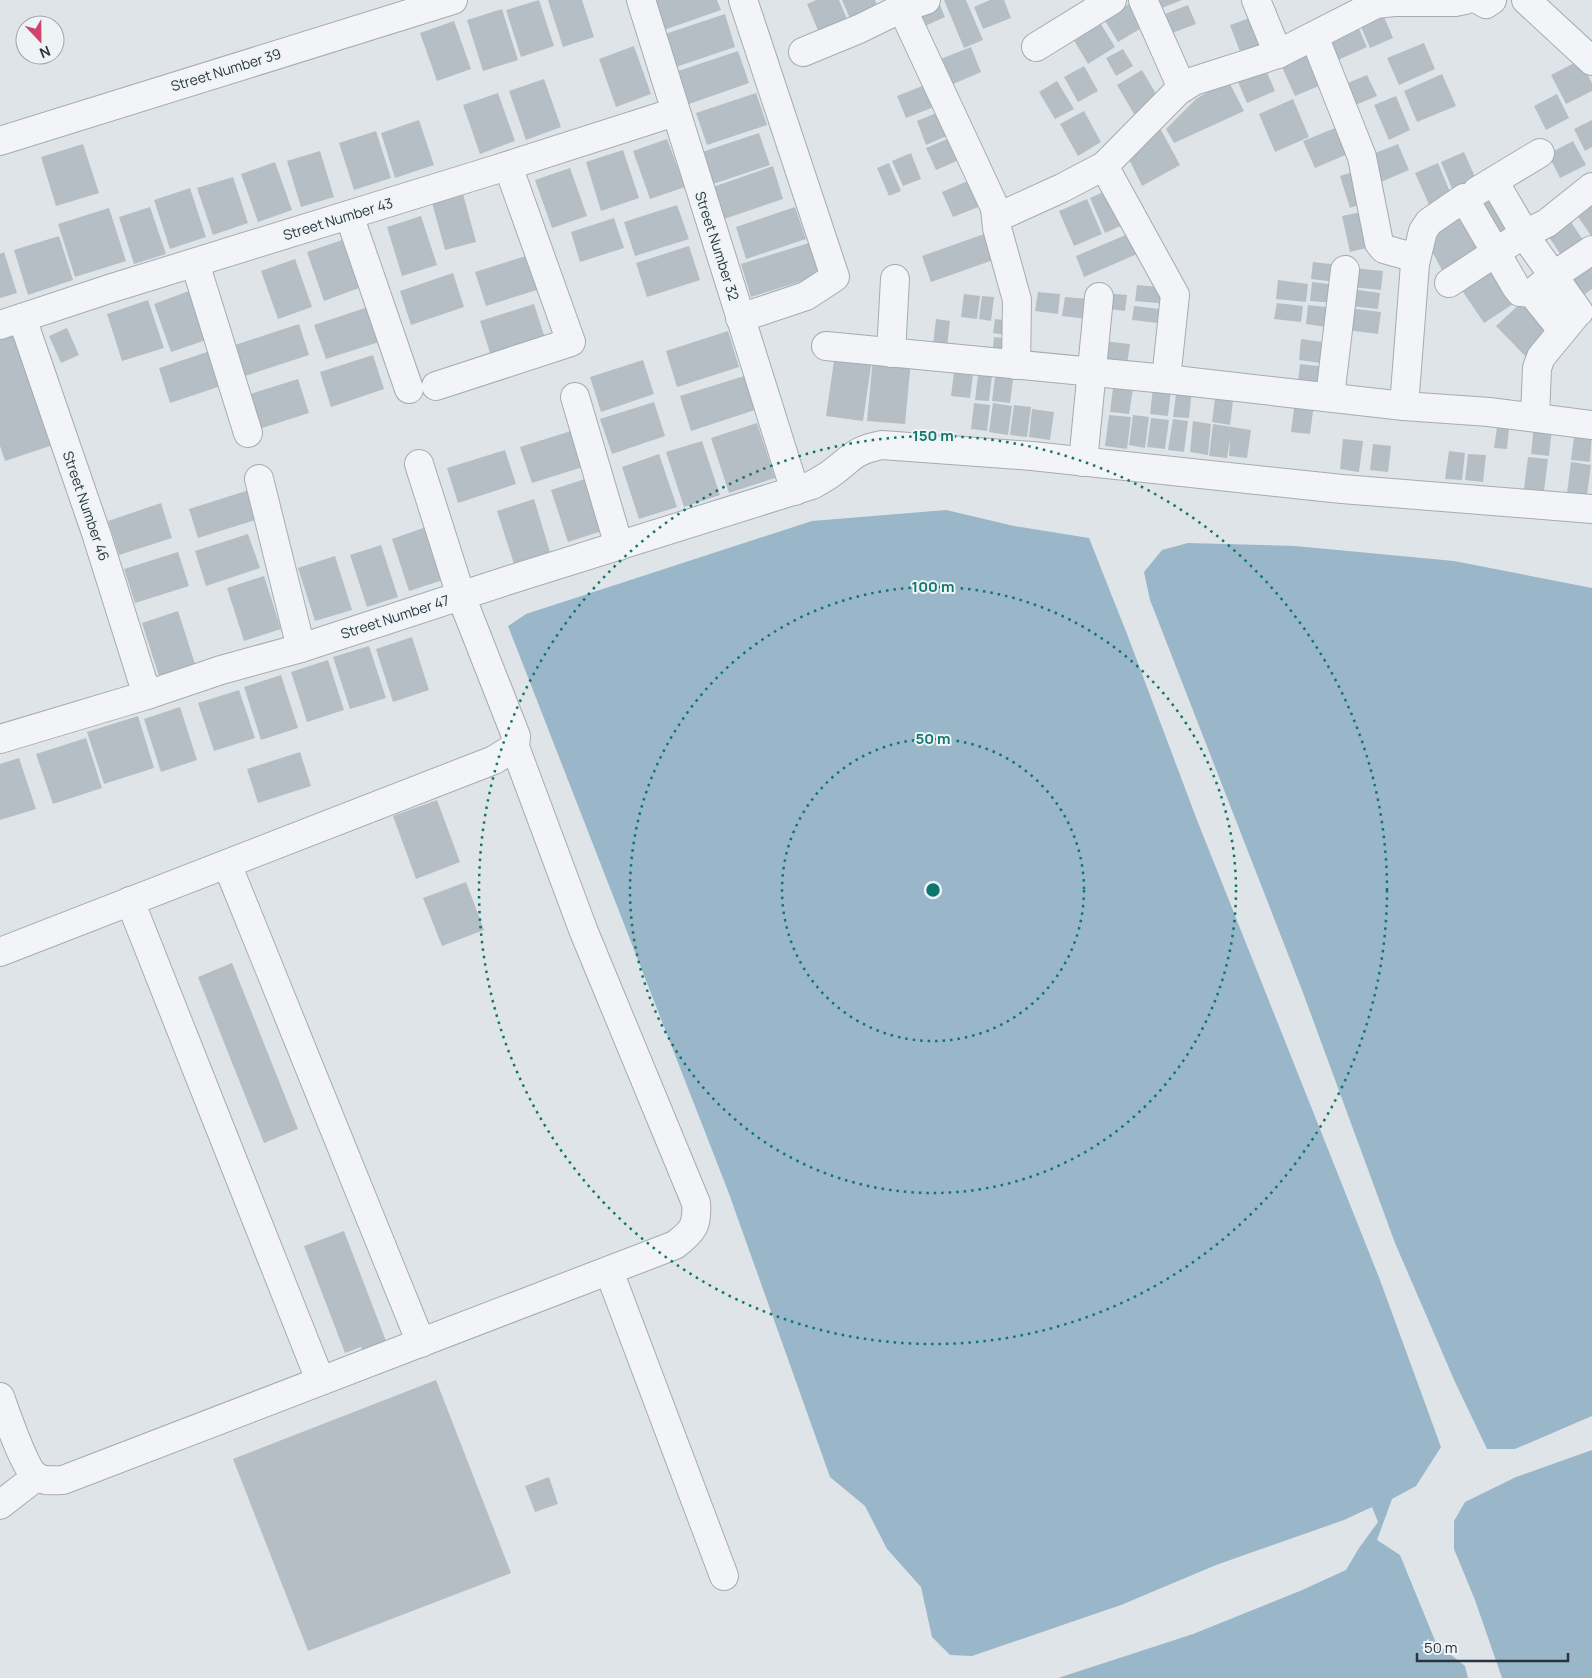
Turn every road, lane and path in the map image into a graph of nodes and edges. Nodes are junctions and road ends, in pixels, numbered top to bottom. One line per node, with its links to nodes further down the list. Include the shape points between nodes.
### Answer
1 (453, 0): 19 (street, Street Number 39)
2 (641, 0): 18 (street, Street Number 32)
3 (743, 0): 38 (street, via 835,277 806,296)
4 (1112, 0): 13 (street)
5 (1143, 0): 17 (street)
6 (1256, 0): 15 (street)
7 (1465, 0): 12 (street, via 1376,4)
8 (1479, 0): 9 (street, via 1486,4)
9 (1492, 0)
10 (1526, 0): 16 (street)
11 (914, 4): 14 (street); 24 (street)
12 (1314, 36): 15 (street); 29 (street, via 1362,157 1379,243 1384,250)
13 (1036, 47)
14 (802, 52)
15 (1278, 54): 17 (street, via 1194,81)
16 (1592, 61)
17 (1182, 88): 22 (street)
18 (675, 112): 21 (street, Street Number 43); 38 (street, Street Number 32)
19 (0, 141)
20 (1540, 154): 26 (street, via 1482,188)
21 (508, 166): 25 (street, Street Number 43); 45 (street, via 571,342)
22 (1104, 166): 24 (street, via 1007,213 1002,214); 44 (street, via 1175,295)
23 (1592, 187): 26 (street, via 1546,223)
24 (995, 208): 42 (street, via 997,228 1017,300)
25 (349, 215): 30 (street, Street Number 43); 46 (street)
26 (1524, 234): 28 (street); 32 (street)
27 (1592, 250): 32 (street)
28 (1496, 253): 29 (street, via 1464,198 1425,225); 34 (street); 35 (street, via 1520,292)
29 (1416, 258): 49 (street)
30 (195, 263): 39 (street, Street Number 43); 52 (street)
31 (1345, 270): 48 (street)
32 (1553, 276): 35 (street); 37 (street)
33 (895, 279): 41 (street)
34 (1449, 283)
35 (1532, 293): 37 (street)
36 (1098, 297): 43 (street)
37 (1578, 314): 50 (street, via 1541,357 1537,368)
38 (740, 318): 56 (street, Street Number 32)
39 (11, 322): 61 (street, Street Number 46, via 96,533)
40 (826, 346): 41 (street)
41 (891, 353): 42 (street)
42 (1016, 365): 43 (street)
43 (1092, 372): 44 (street); 53 (street)
44 (1166, 379): 48 (street)
45 (436, 386)
46 (409, 389)
47 (575, 397): 58 (street)
48 (1330, 397): 49 (street)
49 (1404, 406): 50 (street)
50 (1534, 417): 51 (street)
51 (1592, 425)
52 (248, 433)
53 (1083, 462): 56 (street, Street Number 47, via 882,445 854,454 824,478); 57 (street, Street Number 47, via 1342,489)
54 (419, 464): 59 (street)
55 (259, 479): 60 (street)
56 (792, 491): 58 (street, Street Number 47)
57 (1592, 509)
58 (620, 546): 59 (street, Street Number 47)
59 (461, 596): 60 (street, Street Number 47); 63 (street, via 516,736)
60 (301, 648): 61 (street, Street Number 47)
61 (147, 695): 62 (street, Street Number 47)
62 (0, 739)
63 (515, 747): 64 (street, via 494,760); 67 (street, via 584,932 696,1203 697,1217 691,1233 674,1245)
64 (227, 864): 65 (street); 68 (street)
65 (130, 901): 66 (street); 69 (street)
66 (0, 952)
67 (609, 1271): 68 (street); 73 (street)
68 (421, 1344): 69 (street)
69 (320, 1380): 71 (street, via 63,1480 46,1481)
70 (0, 1397): 71 (street, via 27,1465)
71 (36, 1477): 72 (street)
72 (0, 1505)
73 (724, 1576)

